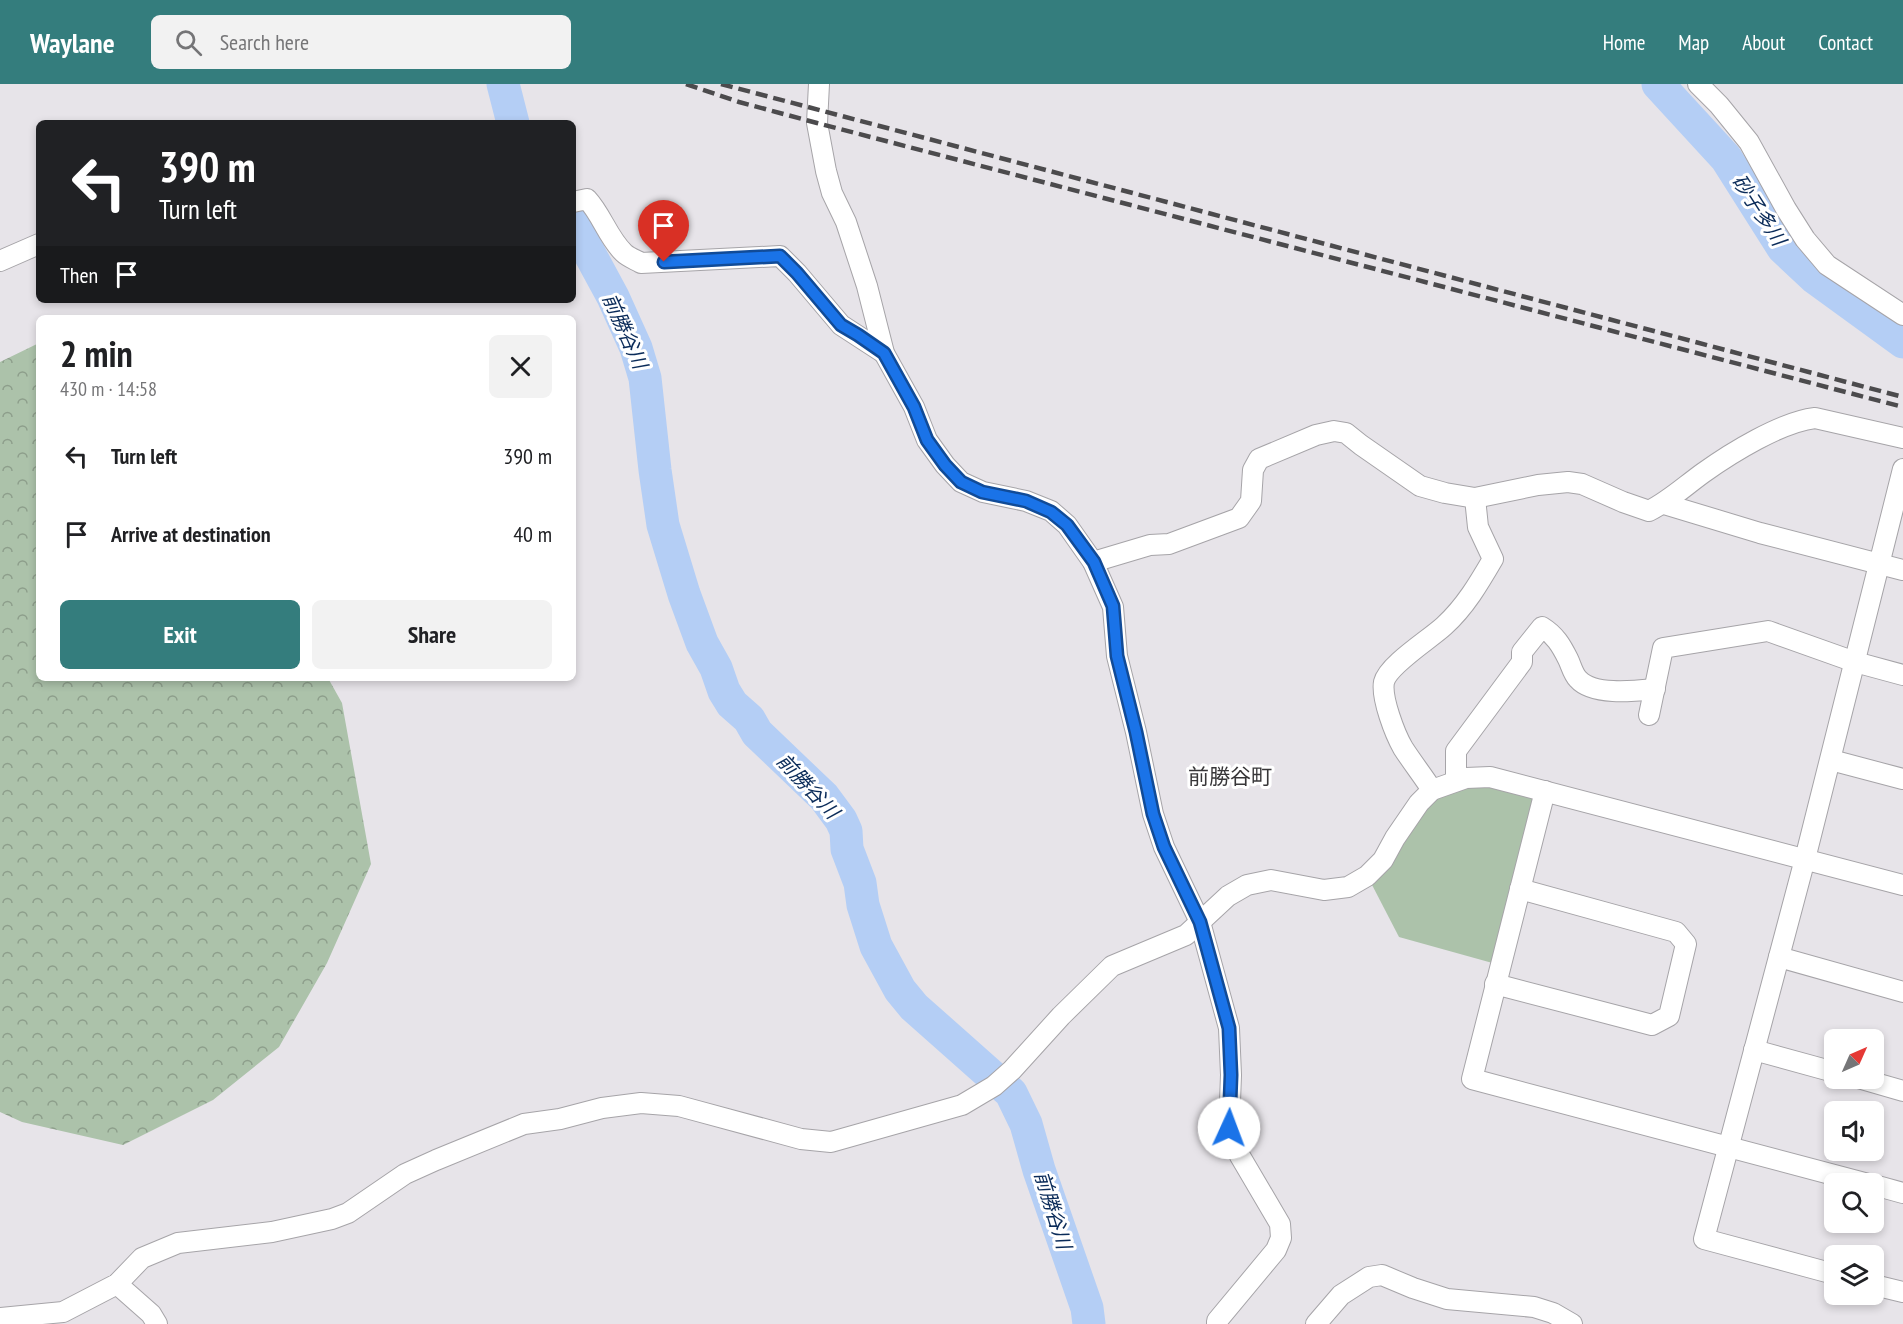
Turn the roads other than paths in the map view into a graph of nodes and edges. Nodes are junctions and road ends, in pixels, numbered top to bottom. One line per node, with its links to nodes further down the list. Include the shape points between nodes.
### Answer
1 (819, 84): 7 (street, via 816,123 826,171 867,286)
2 (1698, 84): 6 (street, via 1749,142 1805,239 1827,265)
3 (576, 201): 7 (street, via 587,199 624,254 641,263 780,256 841,325)
4 (36, 245): 5 (street)
5 (0, 261)
6 (1903, 315)
7 (884, 353): 12 (street, via 927,440 961,482 1051,512 1067,525)
8 (1903, 438): 11 (street, via 1815,418 1801,420 1713,466)
9 (1903, 469): 13 (street)
10 (1475, 498): 11 (street, via 1568,482 1649,511); 12 (street, via 1420,486 1346,433 1334,431 1259,459 1253,470 1251,501 1239,518 1169,544 1150,545); 22 (street, via 1479,527 1493,559 1462,607 1445,626 1399,662 1383,684 1386,705 1402,746)
11 (1664, 504): 13 (street)
12 (1094, 562): 27 (street, via 1113,606 1117,656 1153,814 1164,847)
13 (1880, 564): 14 (street); 15 (street)
14 (1903, 570)
15 (1855, 662): 16 (street); 17 (street, via 1768,631 1663,648); 19 (street)
16 (1903, 675)
17 (1655, 689): 18 (street); 21 (street, via 1620,693 1584,685 1553,633 1542,627 1522,651 1522,662 1456,751)
18 (1649, 715)
19 (1831, 760): 20 (street); 24 (street)
20 (1903, 779)
21 (1456, 781): 22 (street); 23 (street, via 1490,777)
22 (1432, 790): 27 (street, via 1419,803 1383,860 1348,887 1324,890 1270,880 1247,885 1228,896)
23 (1545, 791): 24 (street); 26 (street)
24 (1805, 860): 25 (street); 28 (street)
25 (1903, 885)
26 (1520, 889): 29 (street); 29 (street, via 1676,932 1686,944 1669,1016 1652,1025)
27 (1200, 922): 40 (street, via 1186,935 1112,966 1012,1070 962,1105 831,1142 801,1139 679,1106 640,1103 524,1124 405,1174 348,1213 272,1232 178,1243 142,1258); 45 (street, via 1229,1028 1229,1128 1240,1156 1280,1224 1281,1238 1276,1250)
28 (1779, 957): 30 (street); 31 (street)
29 (1495, 984): 35 (street, via 1472,1079)
30 (1903, 992)
31 (1754, 1050): 32 (street); 35 (street)
32 (1824, 1069)
33 (1884, 1086): 34 (street)
34 (1903, 1091)
35 (1728, 1145): 36 (street); 39 (street, via 1704,1239)
36 (1829, 1173)
37 (1884, 1188): 38 (street)
38 (1903, 1193)
39 (1824, 1271)
40 (117, 1284): 43 (street, via 63,1312); 44 (street)
41 (1884, 1287): 42 (street)
42 (1903, 1292)
43 (0, 1318)
44 (157, 1324)
45 (1217, 1324)
46 (1316, 1324): 47 (street, via 1341,1295 1369,1277 1382,1275 1447,1299 1534,1307)
47 (1572, 1324)

